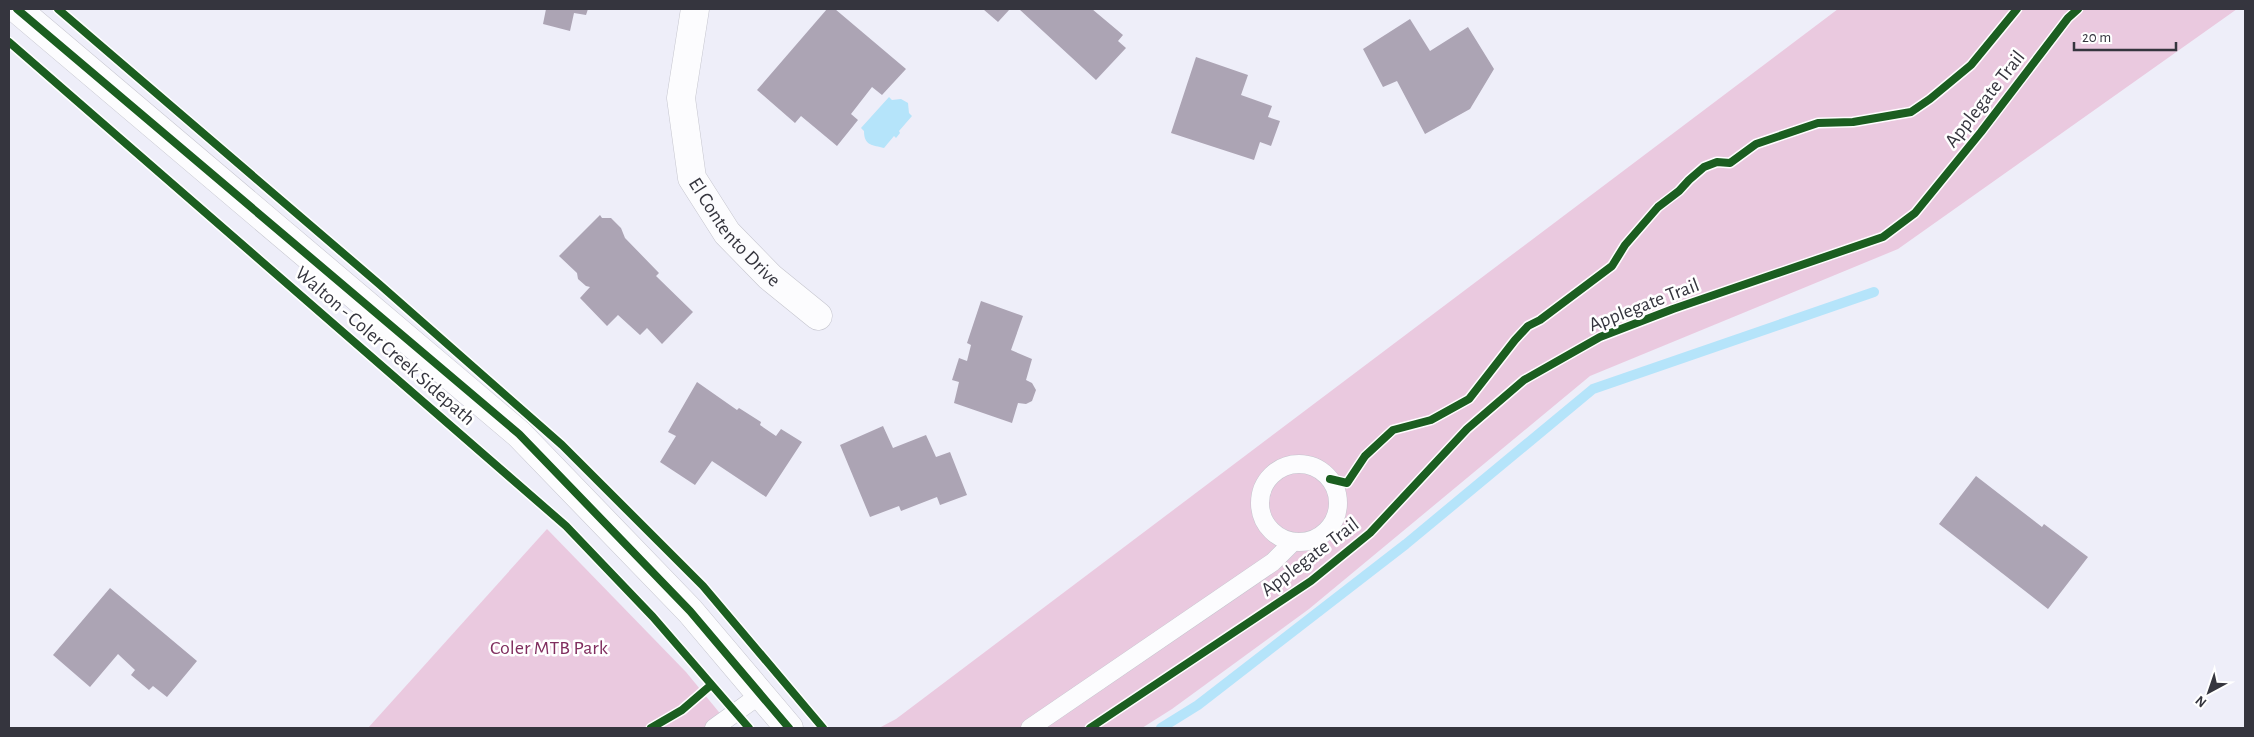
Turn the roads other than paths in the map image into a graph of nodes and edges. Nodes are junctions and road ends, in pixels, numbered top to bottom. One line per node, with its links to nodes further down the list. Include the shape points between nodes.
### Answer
1 (17, 9): 5 (street, via 519,434 690,611)
2 (695, 9): 3 (street, El Contento Drive, via 681,98 692,178 727,233 770,277)
3 (818, 316)
4 (1293, 542): 4 (lane, via 1319,537 1336,517 1336,491 1330,479 1307,465 1283,467 1272,474 1260,496 1260,508 1271,531); 8 (lane, via 1273,562)
5 (761, 694): 6 (lane); 7 (street)
6 (714, 728)
7 (789, 728)
8 (1030, 728)

